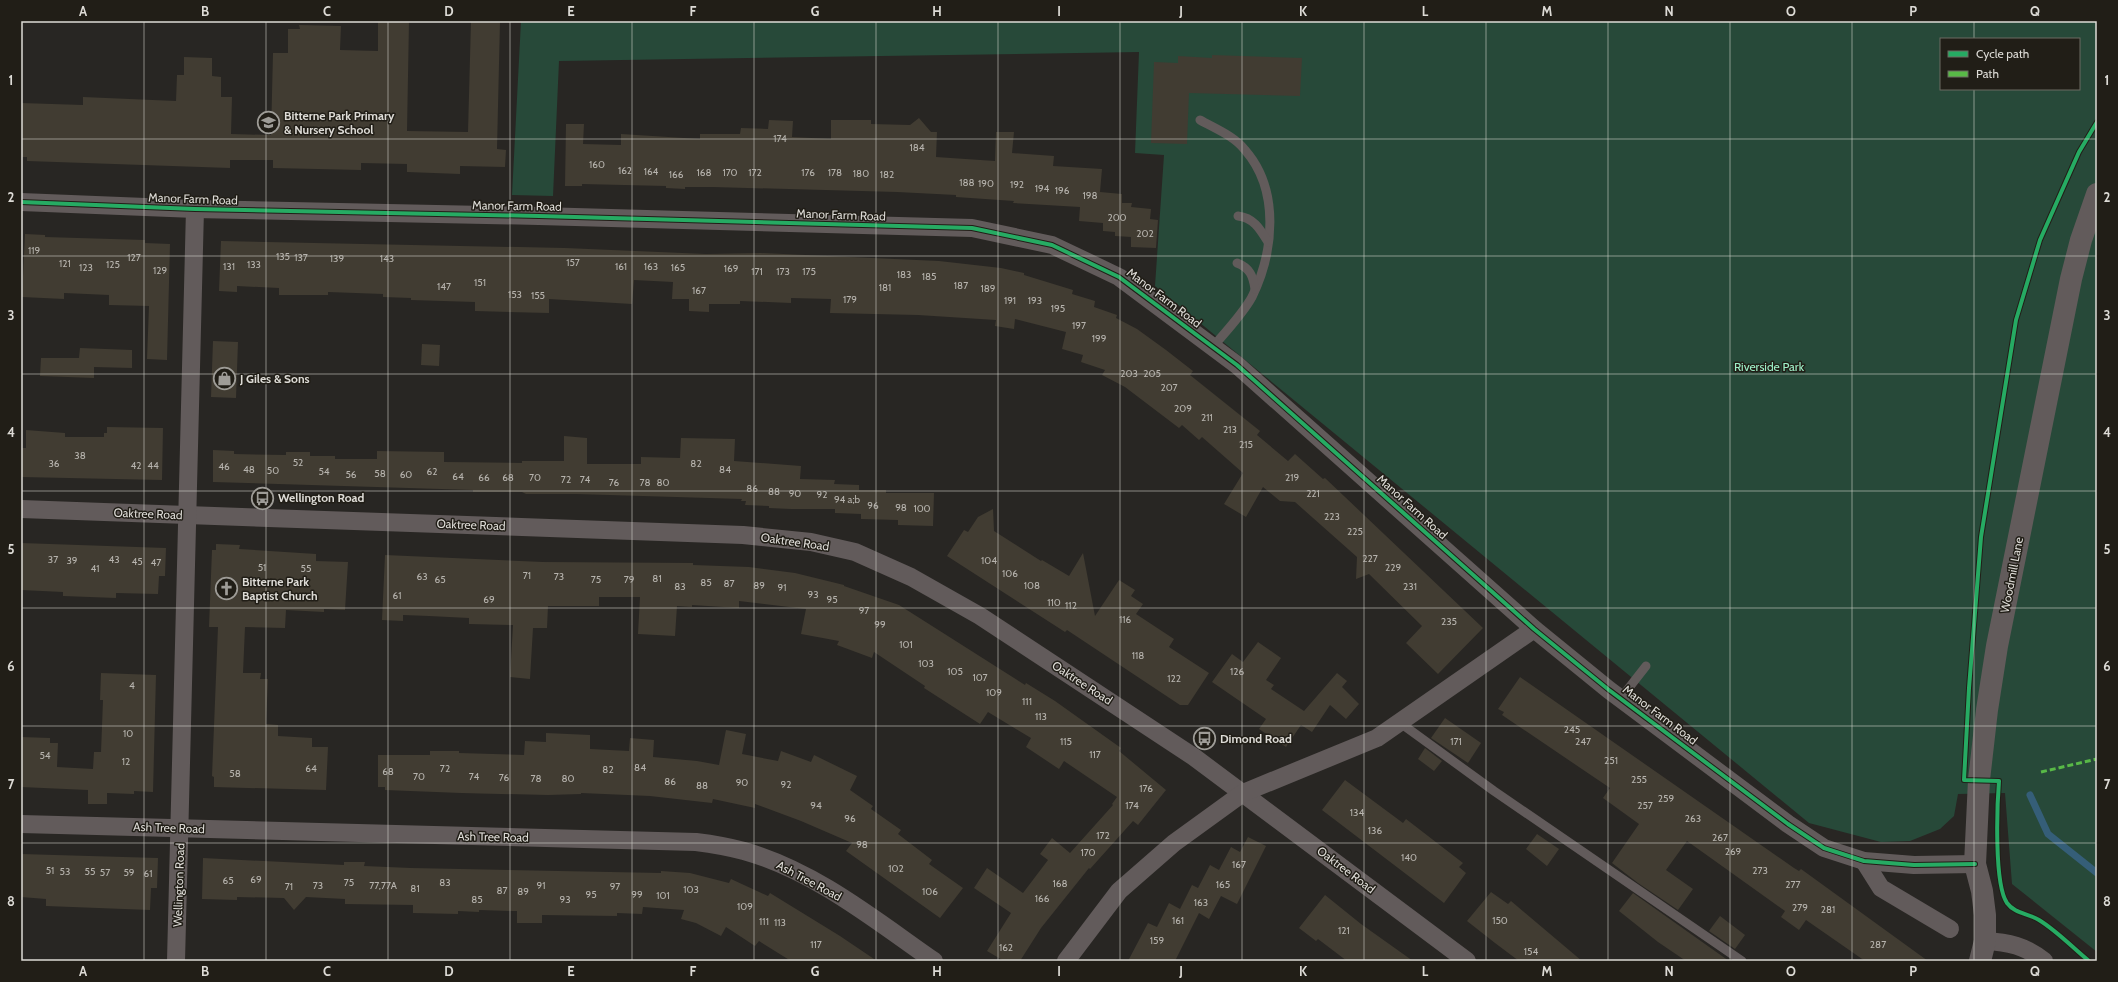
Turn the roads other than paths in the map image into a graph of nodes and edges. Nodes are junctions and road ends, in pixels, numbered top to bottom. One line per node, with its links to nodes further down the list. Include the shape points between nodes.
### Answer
1 (1200, 120): 6 (lane, via 1233,138 1246,151 1260,174 1269,201 1271,226)
2 (2097, 194): 20 (street, Woodmill Lane, via 2071,278 1997,646 1979,780)
3 (21, 202): 4 (street, Manor Farm Road)
4 (195, 209): 9 (street, Manor Farm Road, via 972,228 1052,245 1119,276); 11 (street, Wellington Road)
5 (1238, 216): 6 (lane, via 1258,225)
6 (1268, 242): 8 (lane)
7 (1237, 263): 8 (lane, via 1249,270)
8 (1255, 290): 9 (lane, via 1237,319)
9 (1213, 347): 12 (street, Manor Farm Road, via 1238,365)
10 (21, 509): 11 (street, Oaktree Road)
11 (188, 515): 16 (street, Oaktree Road, via 743,535 811,542 855,552 911,577 980,616 1194,757); 18 (street, Wellington Road)
12 (1534, 629): 14 (street, Manor Farm Road); 15 (street)
13 (1646, 666): 14 (lane)
14 (1620, 698): 19 (street, Manor Farm Road, via 1788,824 1824,848)
15 (1399, 722): 16 (street, via 1377,738); 27 (lane, via 1494,791)
16 (1242, 793): 25 (street, via 1174,843 1119,891); 26 (street, Oaktree Road)
17 (21, 824): 18 (street, Ash Tree Road)
18 (181, 829): 23 (street, Wellington Road); 24 (street, Ash Tree Road, via 709,844 744,851 808,878)
19 (1864, 861): 20 (street, Manor Farm Road, via 1914,865); 21 (street, via 1880,888)
20 (1975, 864): 22 (street, Woodmill Lane, via 1984,903)
21 (1950, 929)
22 (1982, 951): 28 (street, via 2019,945)
23 (176, 961)
24 (934, 961)
25 (1066, 961)
26 (1467, 961)
27 (1742, 961)
28 (2044, 961)

